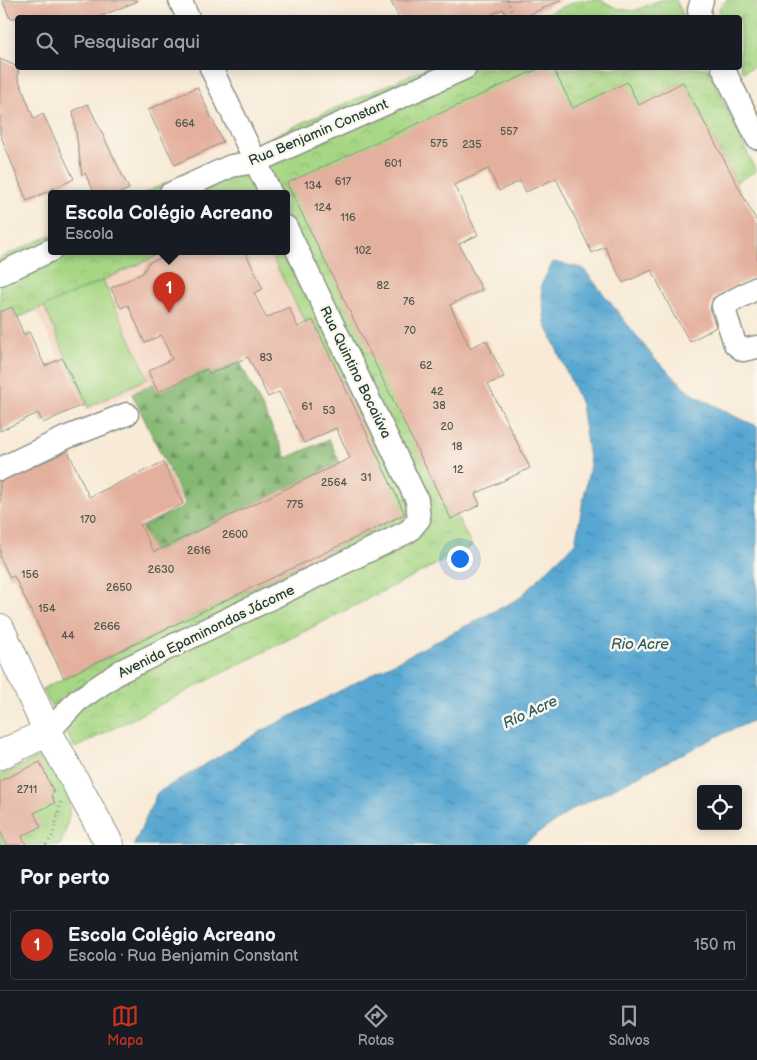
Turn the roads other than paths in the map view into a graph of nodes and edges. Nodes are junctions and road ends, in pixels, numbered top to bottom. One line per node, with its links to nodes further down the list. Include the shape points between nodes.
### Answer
1 (180, 0): 2 (street)
2 (187, 15)
3 (212, 70): 7 (street)
4 (461, 70): 7 (street, Rua Benjamin Constant)
5 (724, 70): 6 (street)
6 (757, 138)
7 (255, 162): 8 (street, Rua Benjamin Constant, via 231,166); 9 (street)
8 (179, 190)
9 (269, 190)
10 (290, 235): 17 (street, Rua Quintino Bocaiúva, via 417,500)
11 (48, 252): 12 (street)
12 (0, 274)
13 (757, 288): 14 (street, via 723,306 735,344 743,350)
14 (757, 347)
15 (127, 414): 16 (street, via 65,438)
16 (0, 469)
17 (419, 519): 19 (street, Avenida Epaminondas Jácome, via 409,531 121,671 77,701)
18 (0, 628): 19 (main road)
19 (54, 743): 20 (main road, Avenida Epaminondas Jácome); 21 (main road)
20 (0, 755)
21 (110, 845)

